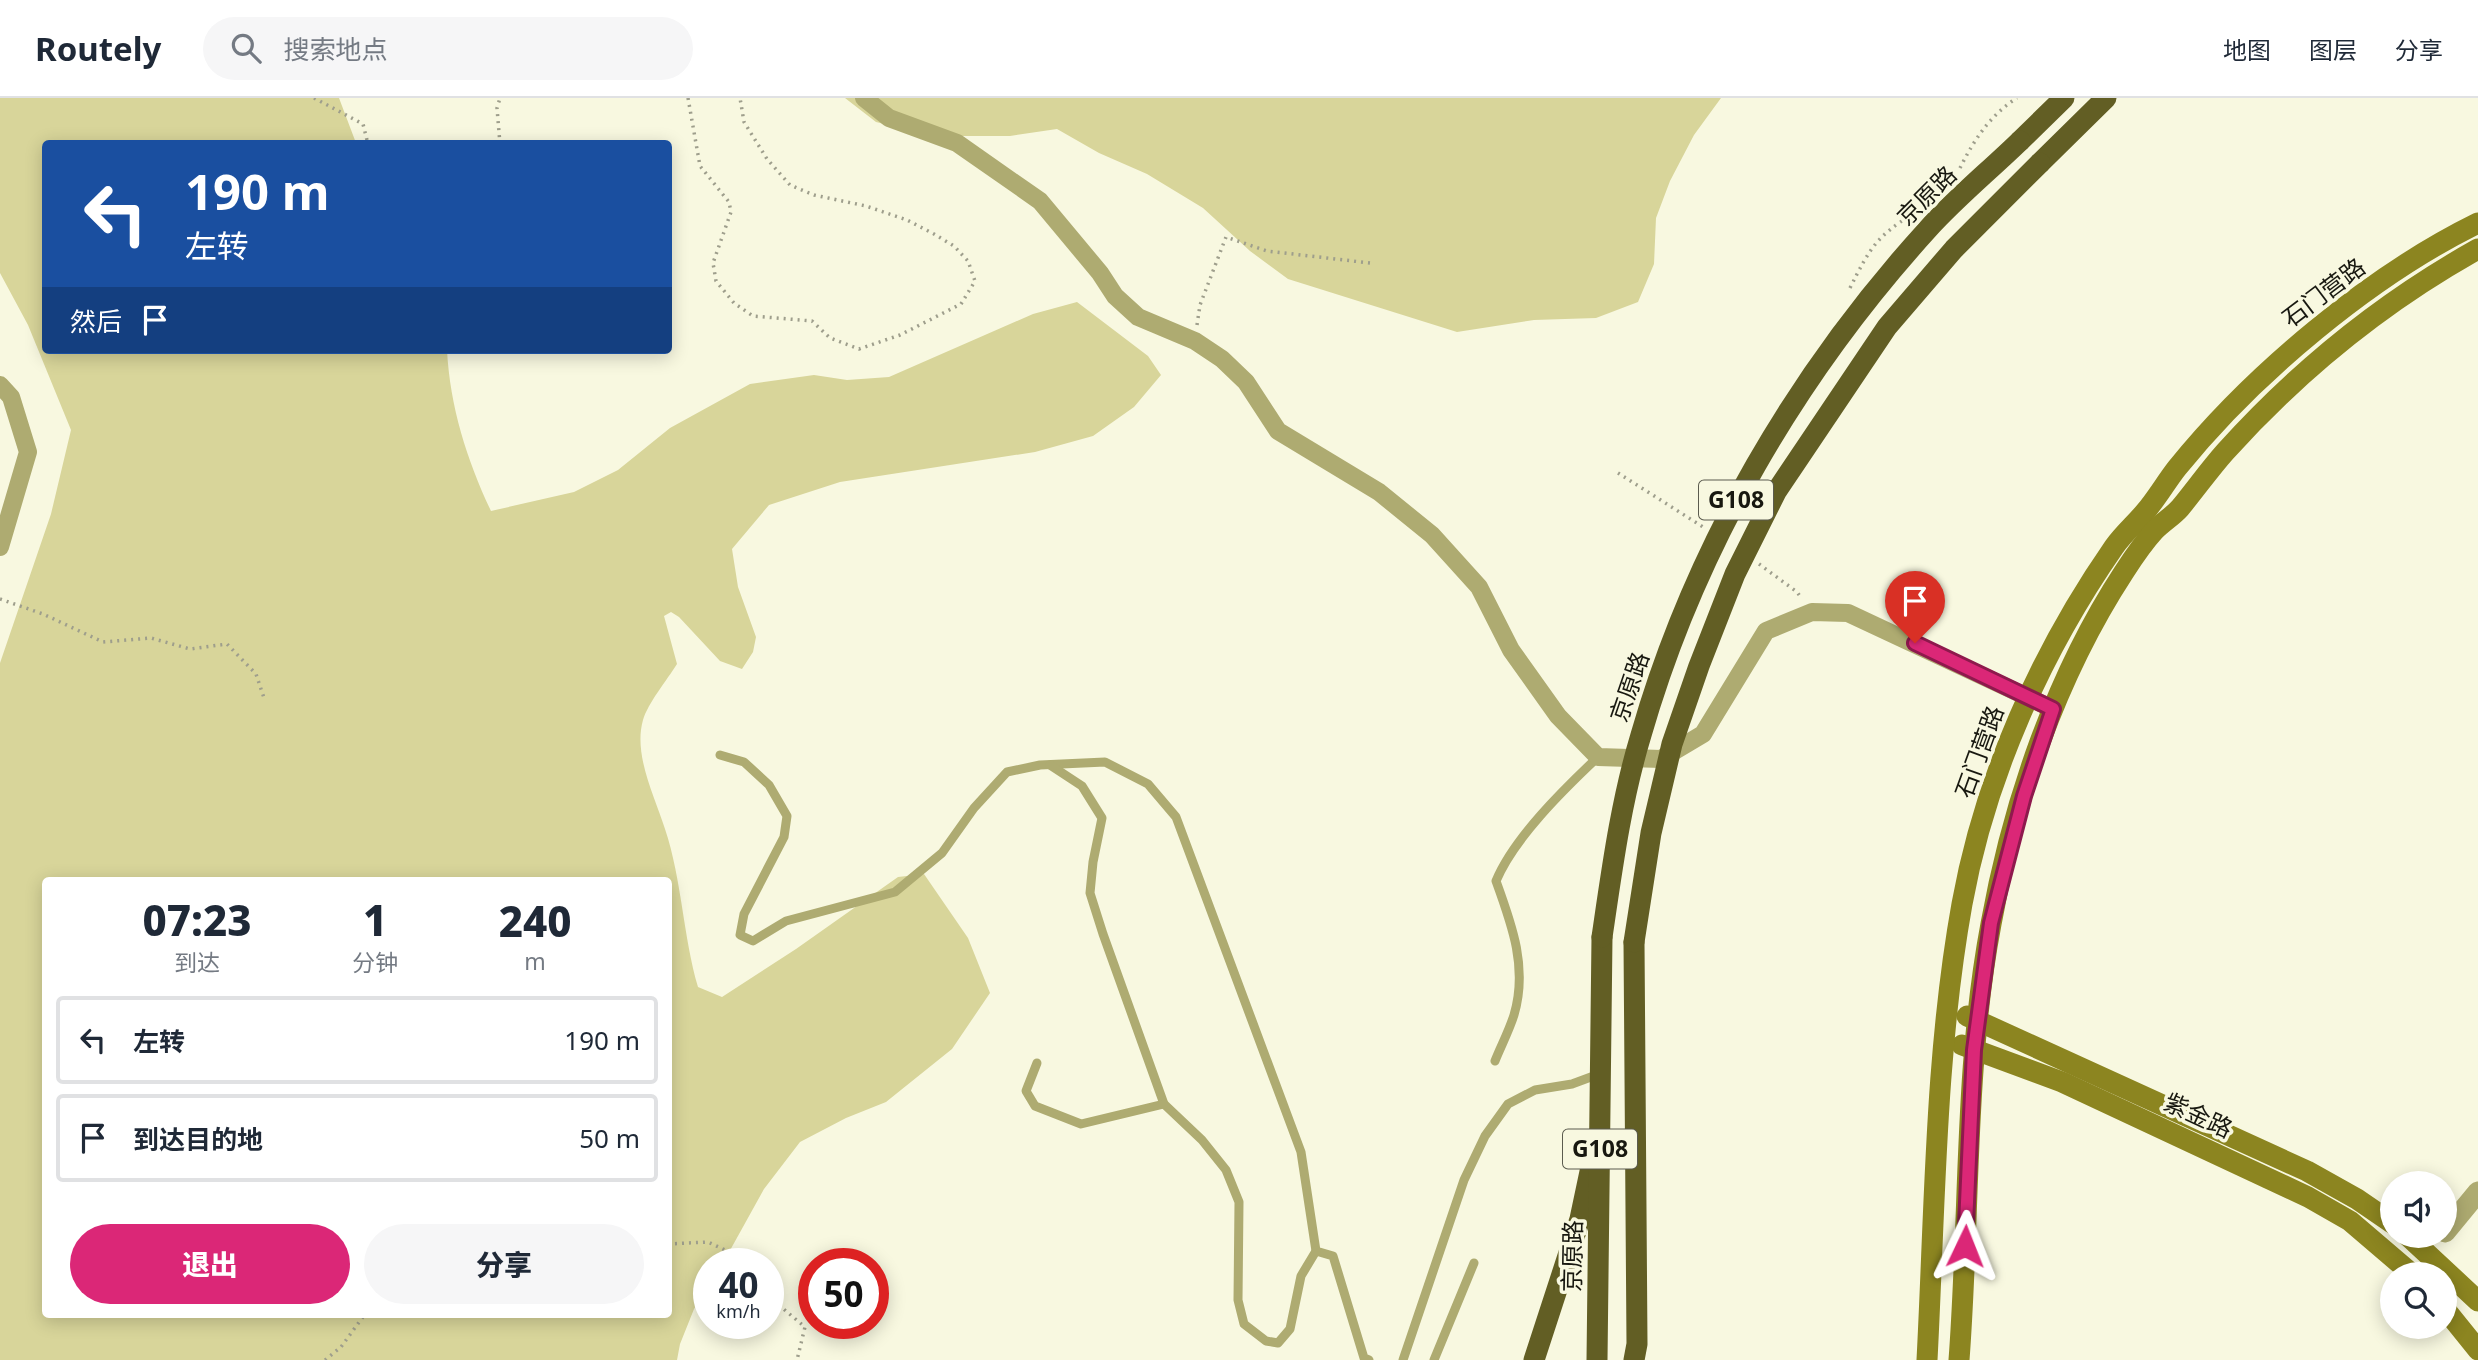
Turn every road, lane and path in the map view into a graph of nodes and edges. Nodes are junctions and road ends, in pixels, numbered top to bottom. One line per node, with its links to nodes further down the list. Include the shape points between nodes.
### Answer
1 (314, 98): 8 (path, via 363,124)
2 (500, 98): 9 (path)
3 (688, 98): 4 (path, via 701,166 732,212 713,263 716,281 734,303 753,316 812,321 831,338 859,349 900,335 961,304 975,281 968,261 954,246 907,220 790,185 744,122)
4 (740, 98)
5 (863, 98): 13 (street, via 889,118 957,143 1040,201 1115,296 1138,317)
6 (2064, 98): 29 (highway, 京原路 / G108, bridge, via 1930,228 1861,307 1748,476 1706,561 1641,735 1619,827 1602,937)
7 (2106, 98): 56 (highway, G108, bridge, via 1954,249 1887,327 1776,492 1735,574 1699,666 1672,744 1651,833 1634,942)
8 (367, 140)
9 (500, 140)
10 (2478, 223): 17 (main road, 石门营路, via 2367,291 2318,328 2212,429 2116,543)
11 (2478, 248): 19 (main road, 石门营路, via 2360,325 2279,395 2225,452 2124,572)
12 (1370, 263): 13 (path, via 1267,251 1226,237 1200,305)
13 (1195, 341): 21 (street, via 1246,382 1278,432 1379,492 1432,535 1479,587 1511,650 1558,716)
14 (0, 385): 15 (street, via 11,397 29,453)
15 (0, 547)
16 (0, 599): 18 (path, via 103,642 151,638 190,649 228,644 256,674)
17 (2029, 697): 19 (street); 21 (street, via 1848,613 1812,612 1766,631 1703,734 1661,759); 23 (main road, 石门营路, via 1999,765 1978,839 1962,903)
18 (265, 701)
19 (2053, 709): 24 (main road, 石门营路, via 2008,852 1991,923)
20 (720, 755): 22 (lane, via 744,762 769,785 787,816 784,837 744,914 740,935 753,941 786,921 895,892 942,853 1007,772)
21 (1598, 757): 27 (lane, via 1506,857 1496,881 1520,966 1514,1014)
22 (1049, 764): 30 (lane, via 1082,786 1102,818 1090,893); 39 (lane, via 1105,762 1148,784 1176,817 1301,1152)
23 (1949, 1008): 24 (main road, 紫金路); 25 (main road, 石门营路)
24 (1977, 1020): 26 (main road, 石门营路); 33 (main road, 紫金路, via 2307,1171)
25 (1944, 1038): 26 (main road, 紫金路); 57 (main road, 石门营路)
26 (1974, 1050): 41 (main road, 紫金路, via 2062,1082 2308,1197 2350,1221); 58 (main road, 石门营路)
27 (1494, 1061)
28 (1037, 1063): 30 (lane, via 1026,1091 1035,1106 1082,1124)
29 (1601, 1074): 31 (highway, 京原路 / G108); 52 (lane, via 1535,1090 1508,1104 1485,1136 1464,1180)
30 (1164, 1104): 39 (lane, via 1226,1170 1239,1202 1238,1300 1244,1324 1266,1341 1278,1343 1290,1329 1301,1276)
31 (1600, 1121): 54 (highway, via 1580,1219); 55 (highway, 京原路 / G108)
32 (2478, 1192): 34 (street)
33 (2380, 1215)
34 (2457, 1218)
35 (672, 1244): 36 (path, via 708,1241)
36 (721, 1248)
37 (2422, 1248): 40 (main road)
38 (2432, 1248): 40 (street)
39 (1316, 1251): 51 (lane, via 1332,1256 1353,1328 1364,1358)
40 (2428, 1253): 42 (street); 44 (main road)
41 (2398, 1262)
42 (2421, 1262)
43 (1474, 1263): 53 (lane)
44 (2478, 1301)
45 (784, 1309): 50 (path, via 805,1327)
46 (362, 1318): 49 (path)
47 (2457, 1324): 48 (main road)
48 (2478, 1350)
49 (325, 1360)
50 (797, 1360)
51 (1369, 1360)
52 (1403, 1360)
53 (1434, 1360)
54 (1534, 1360)
55 (1597, 1360)
56 (1634, 1360)
57 (1927, 1360)
58 (1959, 1360)

